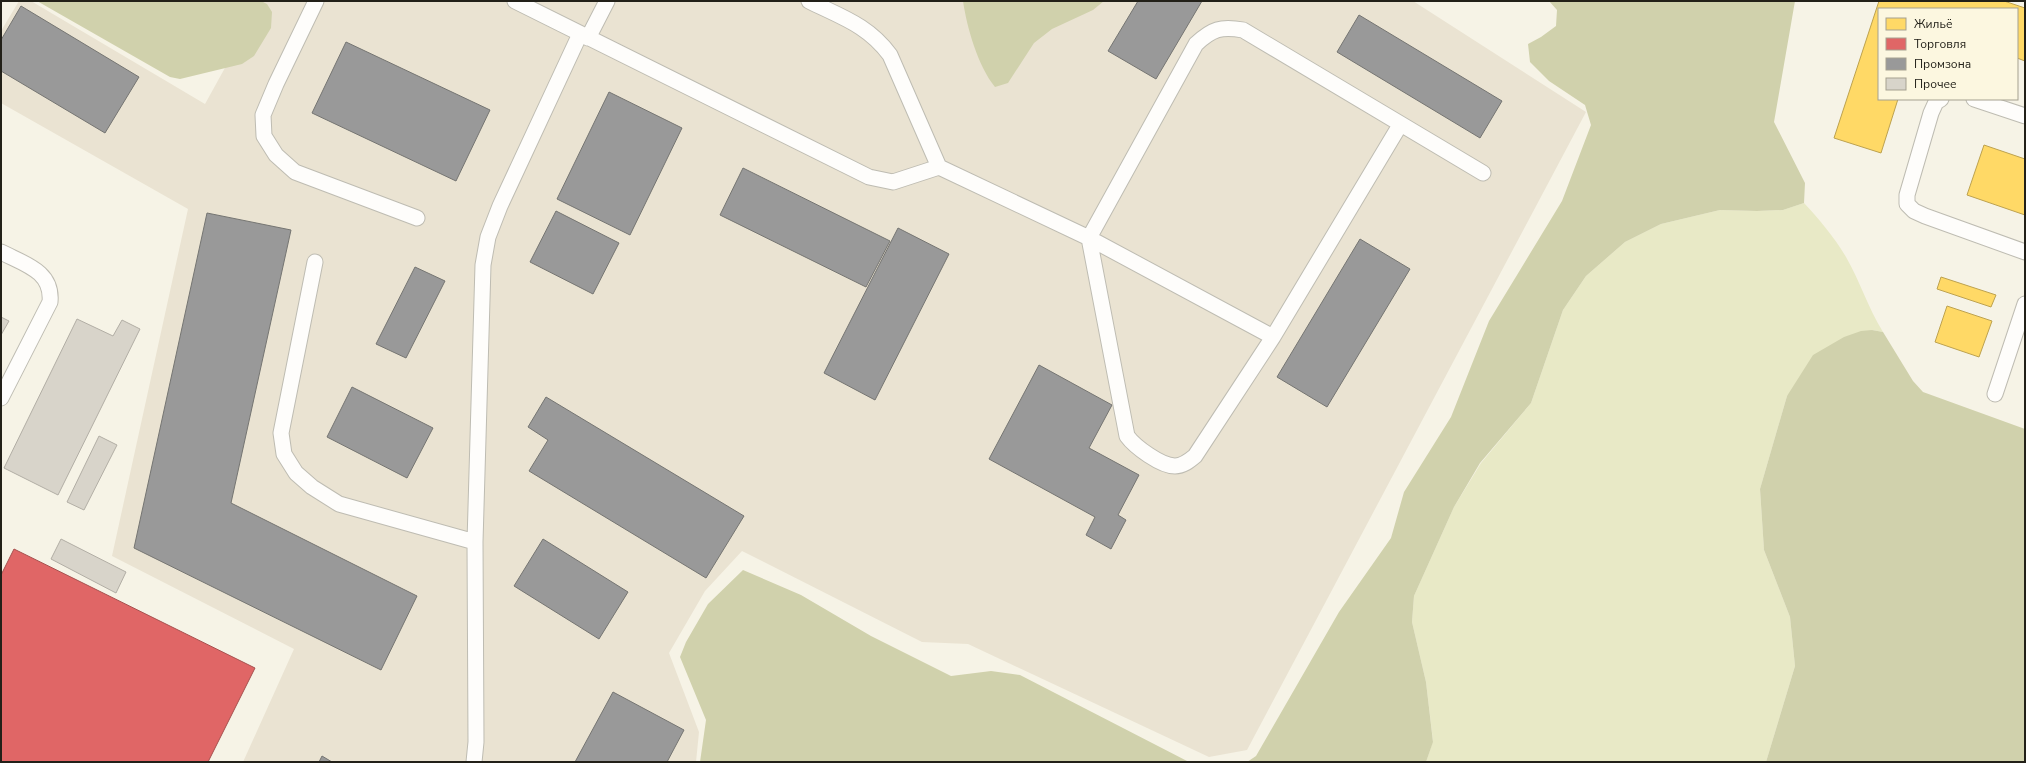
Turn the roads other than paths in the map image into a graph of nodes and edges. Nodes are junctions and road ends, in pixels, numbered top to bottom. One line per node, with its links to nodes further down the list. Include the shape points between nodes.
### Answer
1 (316, 1): 12 (lane, via 263,115 264,136 276,155 295,172)
2 (516, 1): 5 (lane)
3 (607, 1): 5 (lane)
4 (809, 1): 10 (lane, via 863,27 880,41 890,55)
5 (584, 36): 10 (lane, via 870,177 893,182); 21 (lane, via 500,206 488,237 483,265)
6 (1939, 100): 15 (lane, via 1931,113 1907,195 1907,204 1925,216)
7 (1977, 100): 8 (lane)
8 (2025, 116)
9 (1400, 125): 11 (lane); 13 (lane, via 1243,30 1227,27 1209,32 1196,44); 18 (lane)
10 (938, 167): 13 (lane)
11 (1483, 173)
12 (417, 218)
13 (1089, 238): 18 (lane); 18 (lane, via 1127,436 1134,445 1166,464 1185,464 1195,456)
14 (1, 252): 20 (lane, via 39,273 47,280 51,291 50,302)
15 (2025, 252)
16 (315, 262): 21 (lane, via 281,433 284,454 296,473 312,488 339,504)
17 (2025, 304): 19 (lane)
18 (1273, 336)
19 (1995, 394)
20 (1, 398)
21 (475, 542): 22 (lane)
22 (474, 762)

